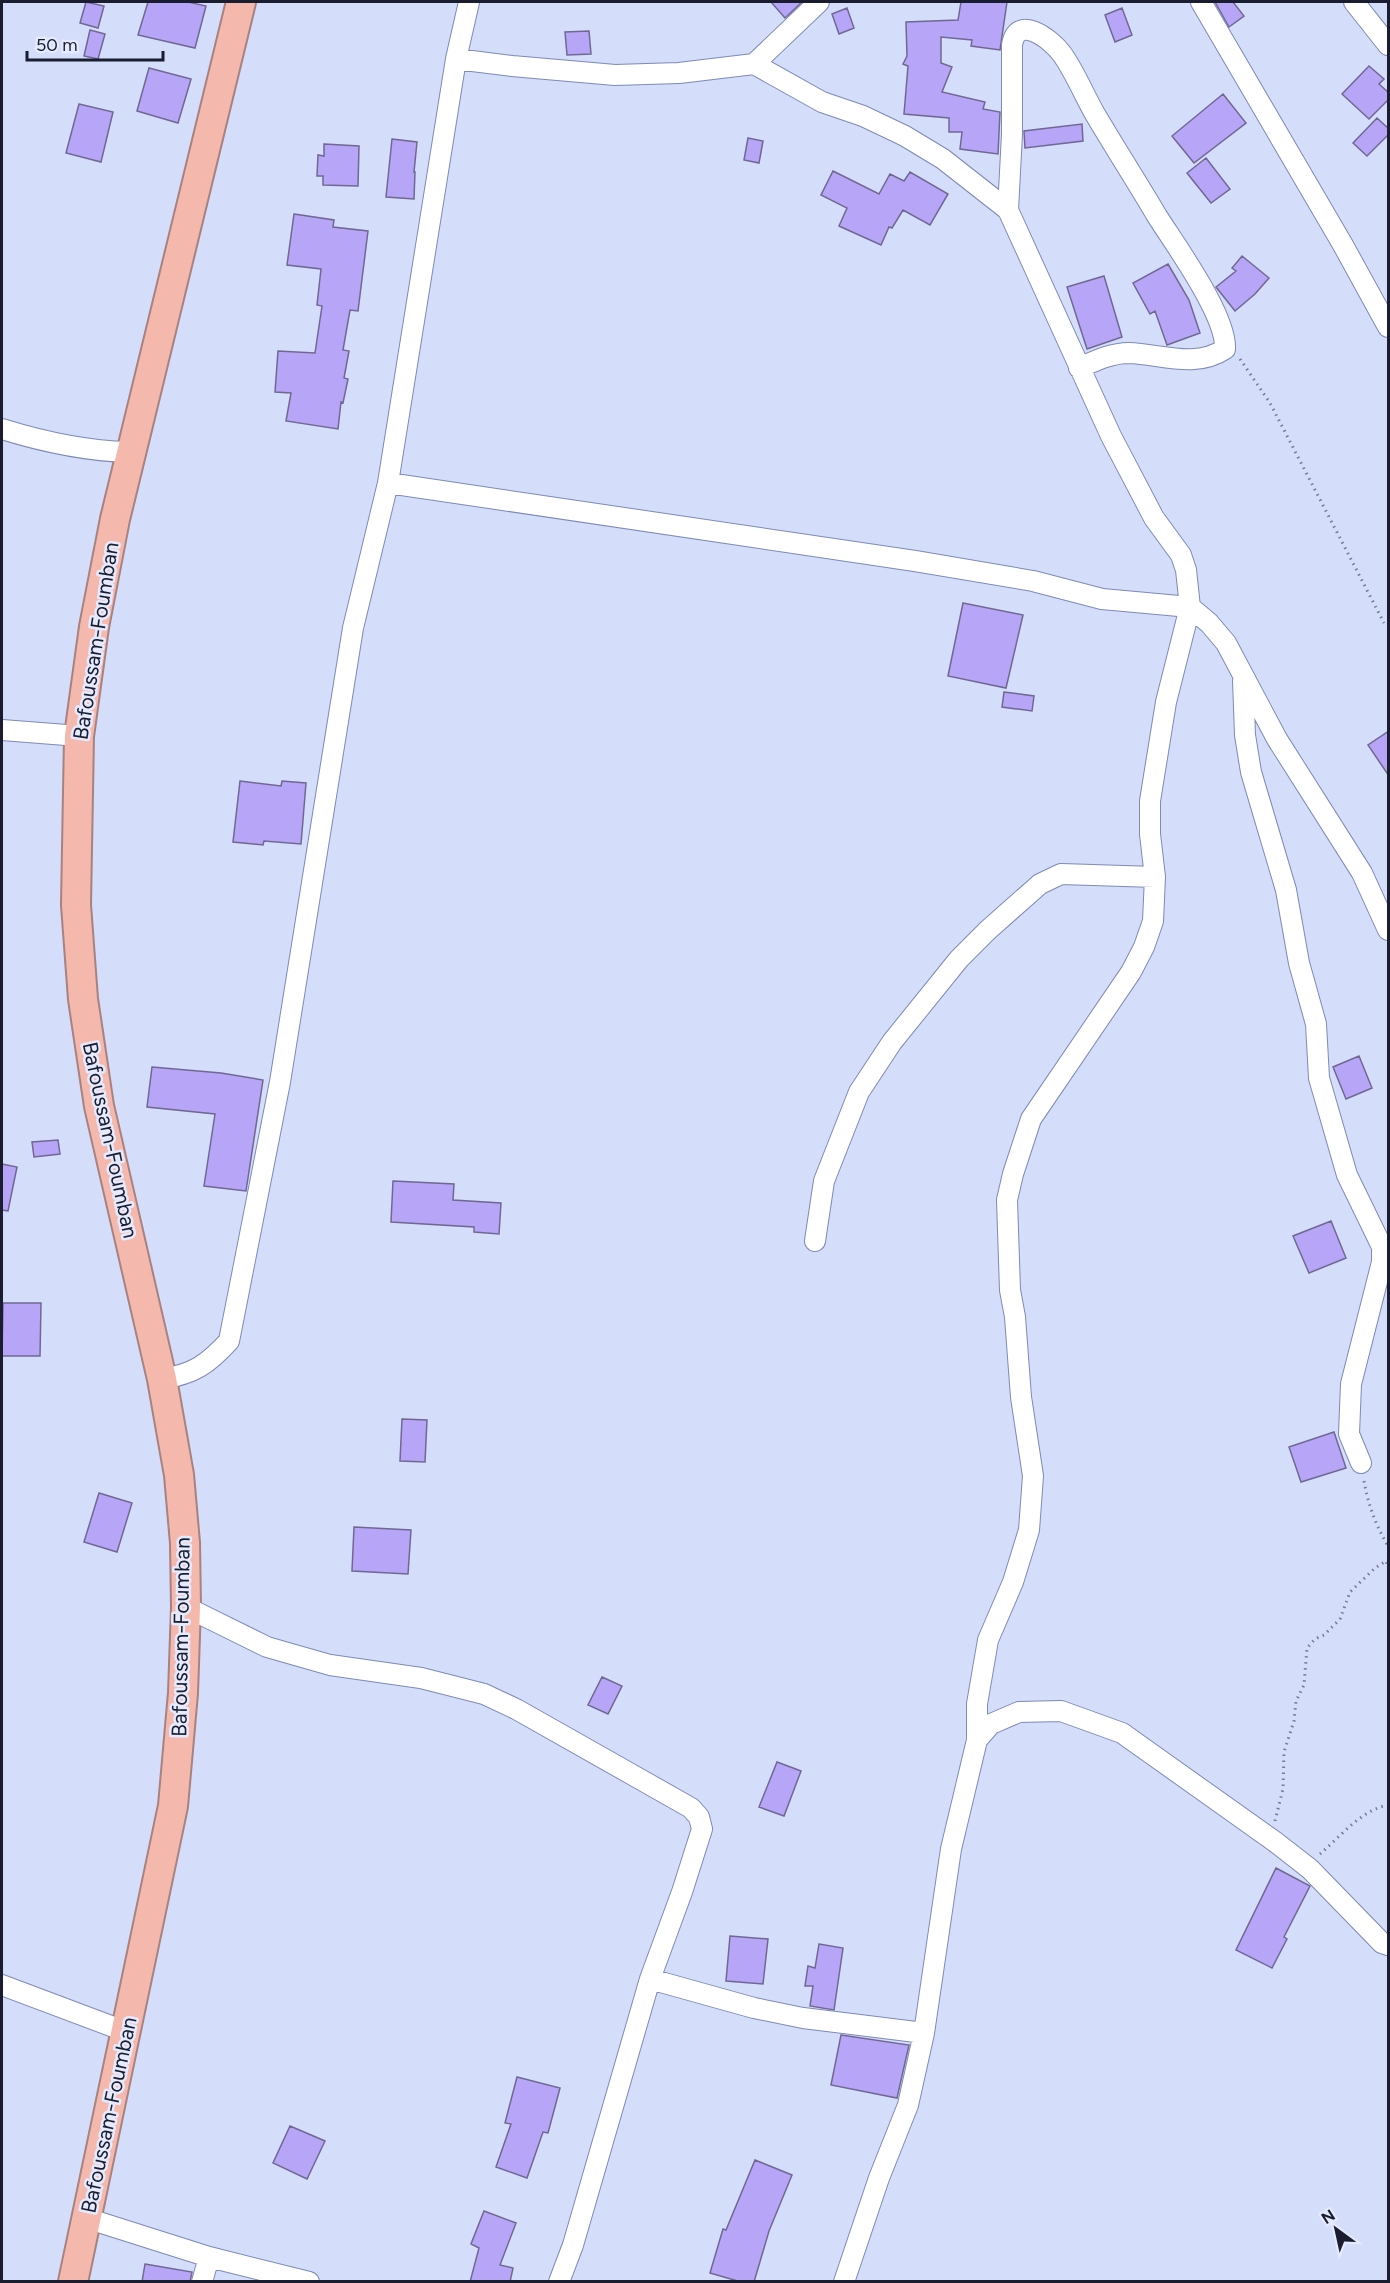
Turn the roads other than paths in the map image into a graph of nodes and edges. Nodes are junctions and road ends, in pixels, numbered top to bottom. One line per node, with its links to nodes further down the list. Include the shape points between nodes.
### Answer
1 (241, 2): 13 (highway, Bafoussam-Foumban)
2 (469, 2): 7 (street)
3 (819, 2): 8 (street)
4 (1201, 2): 10 (street)
5 (1354, 2): 6 (street)
6 (1389, 45)
7 (456, 59): 8 (street, via 615,75 679,73); 14 (street)
8 (754, 64): 9 (street, via 822,102 905,136 943,159)
9 (1008, 210): 11 (street); 11 (street, via 1012,45 1013,36 1026,29 1037,32 1063,55 1209,300 1226,338 1225,349 1196,361 1127,353 1109,355)
10 (1389, 327)
11 (1079, 368): 15 (street, via 1139,491 1181,555)
12 (2, 429): 13 (street, via 52,444)
13 (129, 452): 18 (highway, Bafoussam-Foumban, via 94,627)
14 (388, 483): 15 (street, via 915,561 1033,581 1102,598); 22 (street, via 353,628 280,1082 229,1341 211,1361 182,1376)
15 (1190, 607): 16 (street, via 1226,643); 19 (street, via 1166,702 1150,801)
16 (1243, 677): 20 (street, via 1277,739 1362,873); 23 (street, via 1251,772 1286,890 1299,963 1317,1024 1319,1078 1347,1175 1382,1247 1382,1262 1351,1384 1349,1434)
17 (2, 730): 18 (street)
18 (79, 736): 22 (highway, Bafoussam-Foumban, via 76,905 82,999 99,1106)
19 (1155, 877): 21 (street, via 1061,874 1040,884 959,959 892,1042 859,1092 824,1181); 25 (street, via 1153,921 1144,947 1031,1119 1012,1174 1007,1200 1010,1290 1033,1476 1029,1530 1013,1582 988,1640 977,1704)
20 (1389, 930)
21 (815, 1241)
22 (162, 1379): 24 (highway, Bafoussam-Foumban, via 178,1475)
23 (1361, 1463)
24 (186, 1606): 27 (street, via 267,1647 330,1665 421,1678 484,1694 691,1808 702,1829); 29 (highway, Bafoussam-Foumban, via 173,1806)
25 (977, 1740): 26 (street, via 991,1724 1019,1712 1061,1711 1122,1733 1310,1869 1382,1943); 30 (street, via 951,1849)
26 (1389, 1945)
27 (650, 1979): 30 (street, via 754,2008); 36 (street)
28 (2, 1985): 29 (street)
29 (127, 2032): 31 (highway, Bafoussam-Foumban)
30 (924, 2033): 37 (street, via 908,2105)
31 (87, 2218): 32 (street); 33 (highway, Bafoussam-Foumban)
32 (208, 2257): 34 (street); 35 (street)
33 (73, 2282)
34 (202, 2282)
35 (309, 2282)
36 (559, 2282)
37 (844, 2282)

